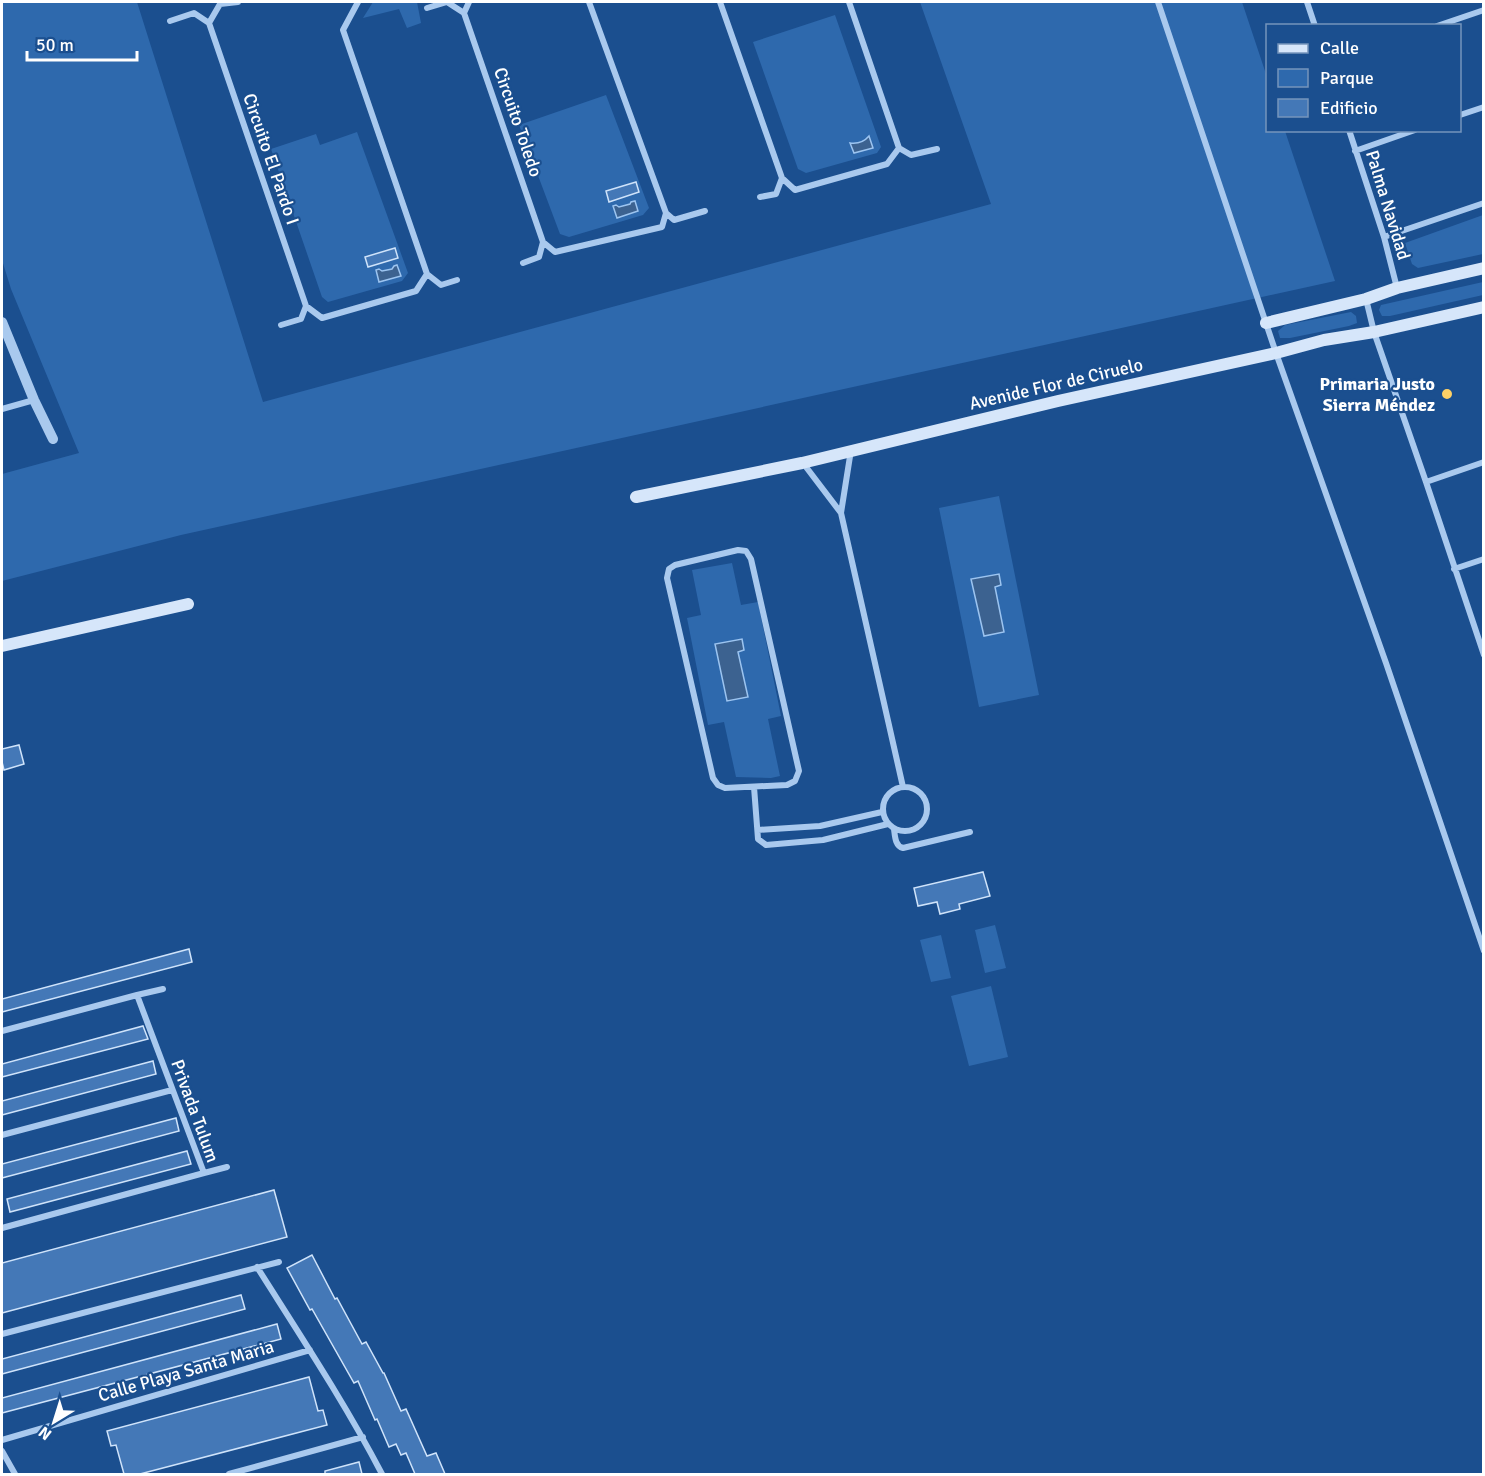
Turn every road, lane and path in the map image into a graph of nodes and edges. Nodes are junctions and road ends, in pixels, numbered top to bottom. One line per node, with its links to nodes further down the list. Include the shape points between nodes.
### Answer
1 (238, 2): 13 (street, via 220,4)
2 (358, 2): 32 (street, via 342,30)
3 (469, 2): 11 (street)
4 (589, 2): 27 (street)
5 (720, 2): 23 (street)
6 (849, 2): 20 (street)
7 (1158, 2): 39 (street)
8 (1306, 2): 14 (street)
9 (427, 8): 11 (street, via 447,2)
10 (1484, 10): 15 (street)
11 (464, 13): 29 (street, Circuito Toledo)
12 (170, 21): 13 (street, via 194,13)
13 (208, 23): 36 (street, Circuito El Pardo I)
14 (1314, 24)
15 (1443, 24)
16 (1484, 107): 17 (street)
17 (1461, 115)
18 (1350, 132): 22 (street, Palma Navidad)
19 (1409, 132): 22 (street)
20 (899, 148): 21 (street, via 910,155); 23 (street, via 887,164 795,190)
21 (937, 149)
22 (1355, 151): 28 (street, Palma Navidad)
23 (782, 178): 24 (street, via 776,194)
24 (760, 197)
25 (1484, 203): 28 (street)
26 (705, 211): 27 (street, via 674,220)
27 (666, 213): 29 (street, via 662,227 555,252)
28 (1384, 237): 34 (street, Palma Navidad)
29 (543, 242): 30 (street, via 539,257)
30 (523, 262)
31 (1484, 268): 34 (main road)
32 (427, 274): 33 (street, via 441,285); 36 (street, via 416,291 322,318)
33 (457, 280)
34 (1397, 288): 35 (main road)
35 (1366, 298): 39 (main road); 41 (street)
36 (306, 306): 40 (street, via 301,319)
37 (1484, 308): 41 (main road, Avenide Flor de Ciruelo)
38 (2, 322): 43 (street)
39 (1266, 323): 42 (street)
40 (281, 325)
41 (1374, 332): 42 (main road, Avenide Flor de Ciruelo); 49 (street)
42 (1276, 353): 46 (main road, Avenide Flor de Ciruelo); 63 (street)
43 (34, 400): 44 (street); 45 (street)
44 (2, 409)
45 (53, 439)
46 (851, 450): 48 (main road, Avenide Flor de Ciruelo); 51 (street)
47 (1484, 462): 49 (street)
48 (802, 463): 50 (main road, Avenide Flor de Ciruelo); 51 (street)
49 (1426, 482): 53 (street)
50 (636, 497)
51 (841, 513): 58 (street)
52 (1484, 559): 53 (street)
53 (1454, 569): 56 (street)
54 (188, 604): 55 (main road)
55 (2, 646)
56 (1484, 655)
57 (754, 787): 57 (street, via 787,785 799,771 751,559 746,551 738,550 675,565 669,569 667,578 713,778 725,788); 61 (street)
58 (903, 787): 59 (street, via 890,792); 60 (street, via 922,795 927,814 914,830)
59 (882, 812): 60 (street); 61 (street, via 820,825)
60 (891, 827): 61 (street, via 823,840 766,845 758,839); 62 (street, via 900,848)
61 (758, 830)
62 (970, 831)
63 (1484, 951)
64 (164, 989): 65 (street)
65 (137, 995): 66 (street); 67 (street, Privada Tulum)
66 (2, 1031)
67 (172, 1090): 68 (street); 70 (street, Privada Tulum)
68 (2, 1135)
69 (227, 1167): 70 (street)
70 (204, 1173): 71 (street, Privada Tulum)
71 (2, 1228)
72 (279, 1262): 73 (street)
73 (257, 1267): 74 (street); 75 (street)
74 (2, 1334)
75 (310, 1350): 76 (street); 77 (street, Calle Playa Santa Maria)
76 (363, 1437): 80 (street); 81 (street)
77 (2, 1440)
78 (2, 1452): 79 (street)
79 (15, 1474)
80 (229, 1474)
81 (382, 1474)

